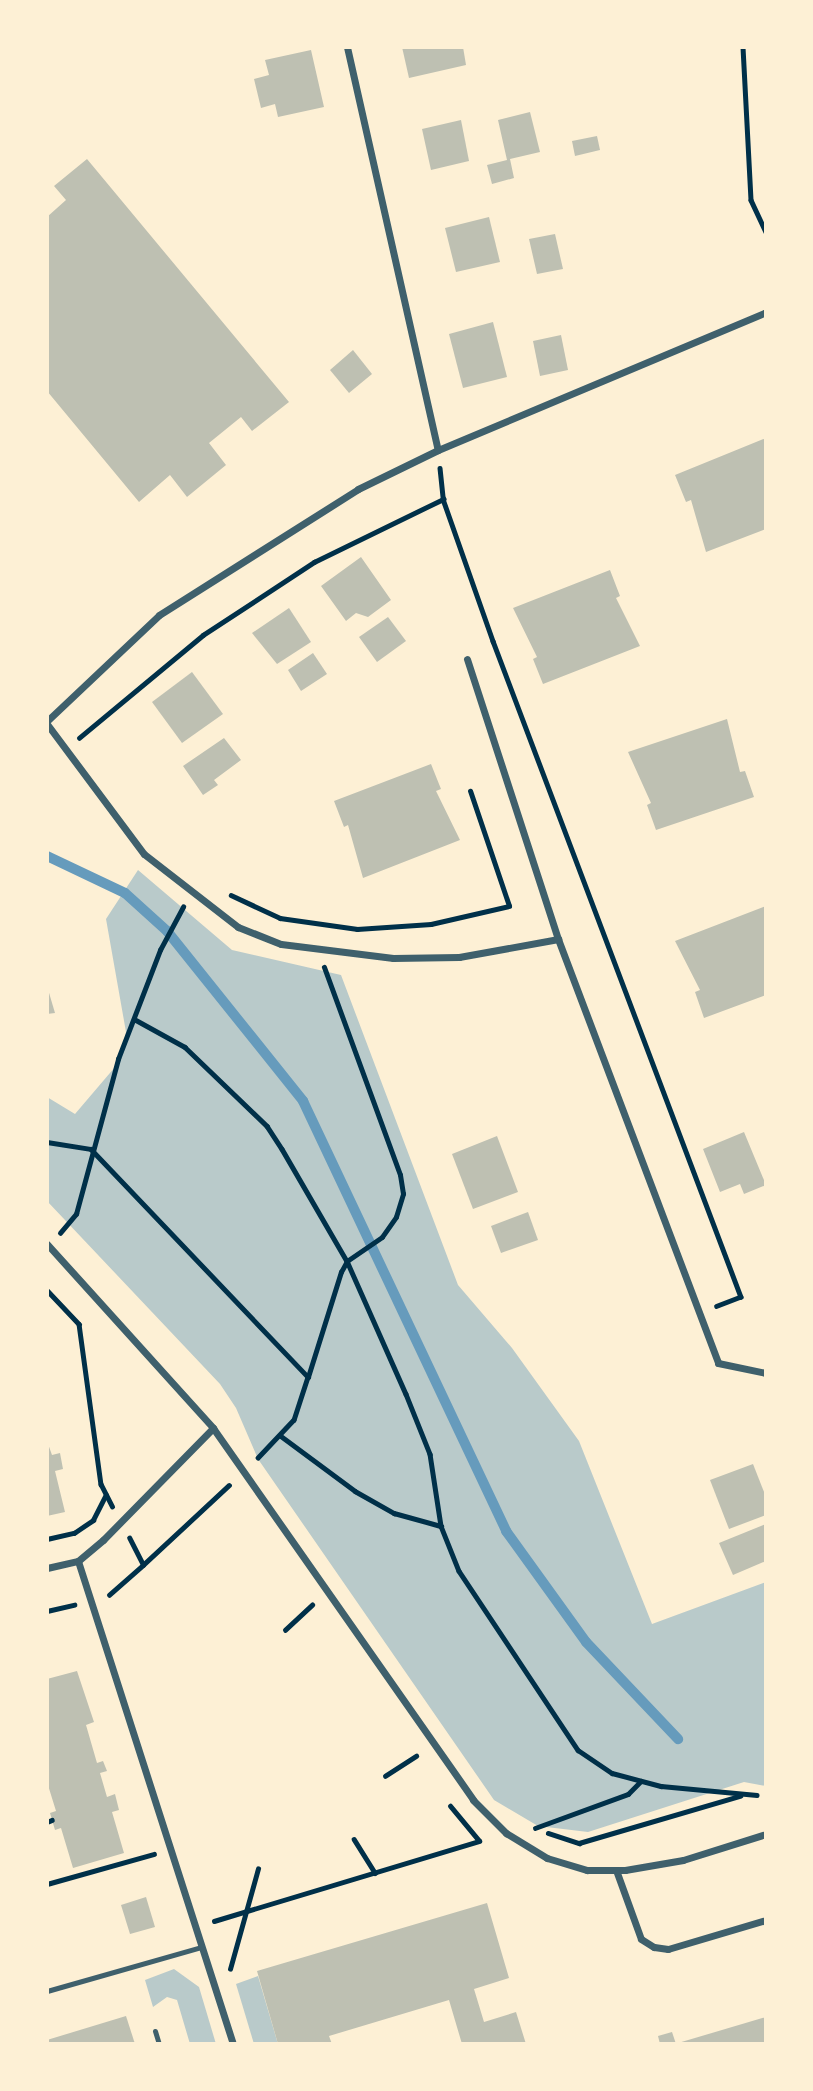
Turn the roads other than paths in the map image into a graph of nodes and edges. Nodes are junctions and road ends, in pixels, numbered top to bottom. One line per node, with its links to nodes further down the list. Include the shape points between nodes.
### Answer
1 (347, 47): 3 (street)
2 (766, 312): 3 (street)
3 (438, 450): 5 (street, via 358,489 159,615)
4 (467, 659): 6 (street)
5 (47, 722): 6 (street, via 144,854 238,927 281,944 324,952 437,958)
6 (558, 939): 8 (street, via 718,1363)
7 (48, 1244): 9 (street)
8 (765, 1372)
9 (213, 1428): 10 (street); 13 (street, via 473,1801 514,1839 547,1858 587,1870)
10 (78, 1561): 11 (street); 15 (street)
11 (47, 1568)
12 (766, 1834): 13 (street, via 683,1860)
13 (616, 1870): 14 (street, via 641,1939 654,1947 668,1949)
14 (766, 1920)
15 (201, 1947): 16 (lane); 19 (street)
16 (47, 1991)
17 (155, 2031): 18 (lane)
18 (159, 2044)
19 (233, 2044)

